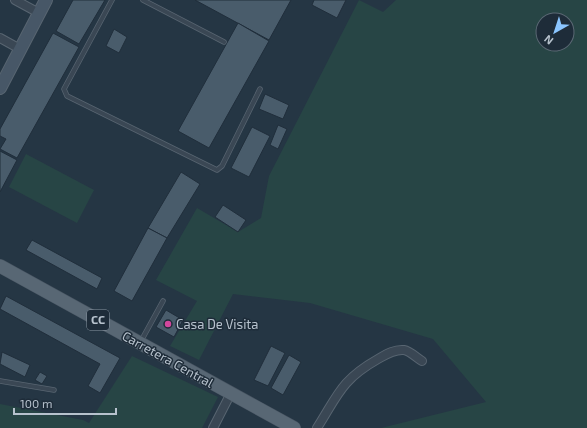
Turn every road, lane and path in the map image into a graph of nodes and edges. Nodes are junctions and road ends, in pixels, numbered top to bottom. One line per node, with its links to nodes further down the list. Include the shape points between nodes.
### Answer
1 (15, 0): 5 (street)
2 (46, 0): 5 (street)
3 (112, 0): 10 (lane, via 64,89 67,96 216,170 222,166)
4 (143, 0): 7 (lane)
5 (39, 13): 8 (street)
6 (0, 38): 8 (street)
7 (224, 42)
8 (20, 49): 9 (street)
9 (0, 88)
10 (260, 89)
11 (0, 266): 13 (main road, Carretera Central / CC)
12 (163, 301): 13 (lane)
13 (140, 343): 17 (main road, Carretera Central / CC)
14 (422, 362): 20 (street, via 407,351 399,350 368,364 345,383)
15 (0, 381): 16 (lane)
16 (54, 390)
17 (231, 393): 18 (street); 19 (main road, Carretera Central / CC)
18 (213, 428)
19 (294, 428)
20 (317, 428)

